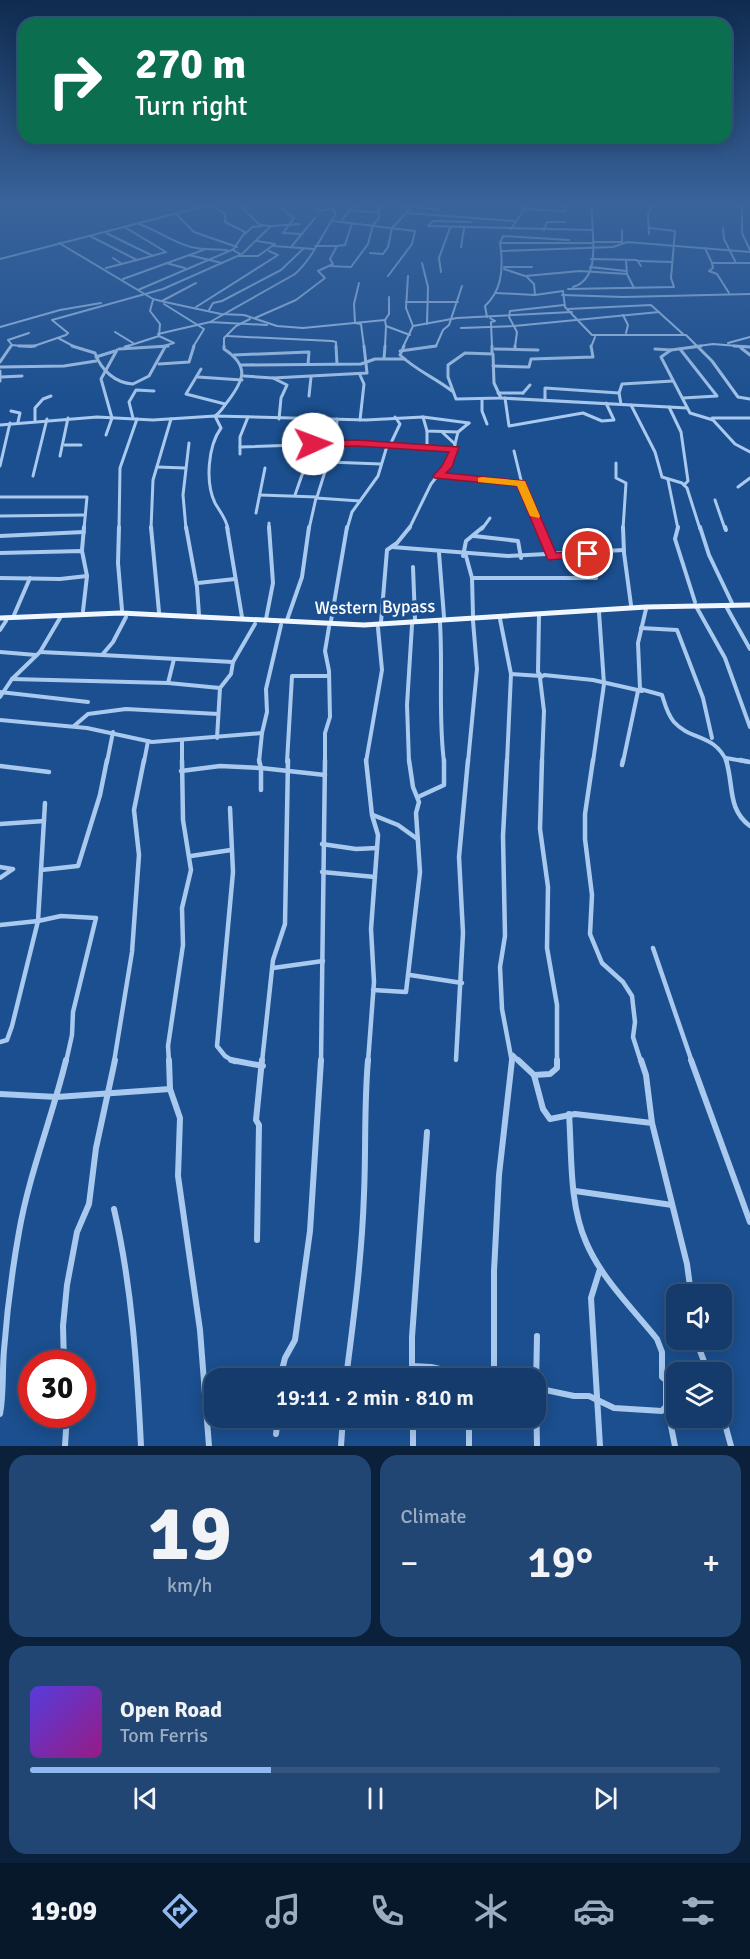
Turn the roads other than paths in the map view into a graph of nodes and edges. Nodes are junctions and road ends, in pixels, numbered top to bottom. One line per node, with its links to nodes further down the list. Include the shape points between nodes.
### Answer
1 (111, 272): 21 (street)
2 (139, 272): 21 (street)
3 (176, 272): 29 (street)
4 (199, 272): 22 (street)
5 (250, 272): 45 (street)
6 (276, 272): 48 (street, via 213,303)
7 (297, 272): 51 (street)
8 (319, 272): 55 (street, via 325,278 296,300)
9 (389, 272): 18 (street)
10 (424, 272): 41 (street)
11 (503, 272): 30 (street)
12 (516, 272): 20 (street)
13 (571, 272): 20 (street)
14 (590, 272): 23 (street)
15 (627, 272): 28 (street)
16 (671, 272): 28 (street, via 674,287)
17 (713, 272): 32 (street)
18 (387, 276)
19 (408, 276): 40 (street)
20 (525, 276): 35 (street, via 534,284)
21 (123, 279): 29 (street)
22 (184, 279): 34 (street); 39 (street, via 196,283)
23 (584, 280): 26 (street); 27 (street)
24 (359, 283): 60 (street)
25 (462, 286): 42 (street)
26 (568, 289): 27 (street); 31 (street)
27 (591, 289): 28 (street)
28 (634, 289)
29 (138, 290): 34 (street)
30 (496, 292): 35 (street); 54 (street, via 484,306)
31 (563, 293): 32 (street, via 622,297); 35 (street); 44 (street)
32 (729, 294): 33 (street)
33 (750, 294)
34 (147, 295): 37 (street); 38 (street)
35 (535, 295)
36 (389, 297): 58 (street)
37 (153, 299): 39 (street); 75 (street, via 150,311 160,324)
38 (115, 301): 68 (street, via 60,310); 80 (street, via 53,319 68,333)
39 (159, 301): 43 (street); 46 (street)
40 (406, 302): 41 (street); 66 (street)
41 (426, 302): 42 (street); 61 (street)
42 (458, 302): 56 (street)
43 (183, 305): 45 (street); 46 (street)
44 (564, 305): 47 (street); 53 (street, via 516,309)
45 (195, 307): 48 (street)
46 (170, 308): 64 (street)
47 (567, 309): 49 (street); 50 (street, via 651,304)
48 (209, 310): 51 (street)
49 (572, 312): 53 (street); 57 (street)
50 (658, 312): 52 (street); 74 (street)
51 (225, 315): 55 (street); 59 (street)
52 (623, 315): 57 (street); 73 (street, via 628,329)
53 (509, 316): 54 (street); 67 (street)
54 (487, 317): 56 (street); 70 (street, via 495,320)
55 (251, 319): 62 (street); 63 (street)
56 (449, 319): 61 (street); 94 (street, via 435,346)
57 (578, 319): 67 (street); 79 (street)
58 (385, 320): 60 (street); 65 (street)
59 (210, 322): 62 (street); 64 (street)
60 (355, 323): 63 (street, via 312,329); 103 (street, via 361,324)
61 (427, 324): 66 (street)
62 (238, 325): 63 (street); 77 (street)
63 (272, 325)
64 (201, 326): 75 (street); 104 (street, via 204,329 190,351 189,362)
65 (386, 326): 76 (street); 99 (street)
66 (412, 326): 76 (street)
67 (514, 326): 70 (street); 89 (street)
68 (0, 327)
69 (461, 328): 70 (street)
70 (490, 328): 95 (street)
71 (115, 332): 81 (street)
72 (29, 333): 83 (street, via 8,340)
73 (625, 334): 74 (street); 79 (street)
74 (684, 334): 84 (street)
75 (158, 335): 81 (street); 85 (street, via 174,342)
76 (410, 335): 94 (street)
77 (226, 336): 96 (street, via 224,349); 106 (street, via 336,342)
78 (750, 336): 82 (street)
79 (595, 337): 108 (street, via 591,344 593,357 531,359 529,367)
80 (58, 338): 83 (street, via 31,346); 101 (street, via 95,353)
81 (134, 344): 91 (street)
82 (727, 344): 84 (street); 87 (street)
83 (12, 345): 100 (street)
84 (697, 345): 90 (street); 135 (street, via 738,397)
85 (165, 347): 91 (street); 104 (street)
86 (750, 347): 87 (street)
87 (741, 348): 98 (street)
88 (495, 349): 89 (street)
89 (515, 349): 92 (street)
90 (680, 349): 93 (street); 132 (street, via 717,396)
91 (118, 350): 101 (street); 111 (street)
92 (538, 350)
93 (671, 350): 97 (street); 97 (street, via 655,349)
94 (399, 351): 102 (street)
95 (492, 353): 108 (street); 125 (street, via 465,353 451,361 448,377)
96 (234, 355): 105 (street, via 306,351 310,352); 107 (street)
97 (661, 356): 121 (street)
98 (750, 356)
99 (384, 358): 102 (street); 103 (street)
100 (0, 359)
101 (96, 359): 109 (street, via 64,366); 111 (street)
102 (406, 359): 125 (street, via 417,371 437,379)
103 (367, 363): 106 (street); 112 (street, via 367,373)
104 (158, 364): 111 (street, via 143,381 137,382 117,380)
105 (308, 364): 106 (street); 107 (street)
106 (337, 364)
107 (241, 365): 117 (street)
108 (493, 366): 126 (street)
109 (0, 369): 114 (street)
110 (201, 369): 115 (street)
111 (105, 372): 151 (street, via 101,382)
112 (360, 375): 116 (street); 161 (street, via 364,384)
113 (22, 376): 114 (street)
114 (1, 377): 120 (street)
115 (198, 377): 117 (street); 139 (street, via 186,394)
116 (311, 377): 119 (street); 130 (street)
117 (243, 378): 118 (street); 139 (street)
118 (273, 378): 119 (street); 122 (street)
119 (287, 378): 122 (street)
120 (0, 381)
121 (673, 381): 128 (street, via 622,384); 132 (street)
122 (285, 384): 157 (street)
123 (530, 385): 127 (street)
124 (154, 391): 155 (street, via 136,390 129,402)
125 (453, 392): 136 (street, via 456,399)
126 (498, 393): 127 (street); 133 (street)
127 (523, 393): 131 (street)
128 (619, 393): 134 (street, via 545,388); 140 (street)
129 (51, 396): 159 (street, via 35,408)
130 (309, 396)
131 (524, 398): 133 (street); 134 (street)
132 (683, 398): 143 (street)
133 (503, 399): 136 (street); 145 (street, via 509,426)
134 (545, 399): 137 (street)
135 (750, 399)
136 (482, 400): 164 (street)
137 (581, 402): 138 (street); 145 (street)
138 (606, 403): 140 (street); 145 (street, via 614,420 602,421)
139 (225, 404): 146 (street)
140 (621, 404): 141 (street)
141 (630, 405): 142 (street); 193 (street, via 656,452 662,477)
142 (669, 407): 143 (street); 195 (street, via 681,432 688,481)
143 (687, 408): 152 (street, via 692,414)
144 (11, 411): 162 (street, via 20,413)
145 (583, 412)
146 (215, 416): 147 (street); 156 (street); 226 (street, via 221,428 214,438 210,487 226,519)
147 (248, 417): 157 (street); 178 (street)
148 (395, 417): 149 (street); 161 (street); 176 (street, via 400,424)
149 (423, 417): 166 (street); 168 (street, via 469,423)
150 (68, 418): 151 (street); 154 (street); 172 (street)
151 (112, 418): 155 (street); 169 (street)
152 (708, 418): 153 (street); 181 (street, via 735,444)
153 (750, 418)
154 (47, 419): 159 (street); 190 (street)
155 (135, 419): 156 (street); 235 (street, via 120,468 118,563)
156 (171, 419): 187 (street)
157 (279, 419): 160 (street)
158 (337, 419): 160 (street); 161 (street); 171 (street)
159 (35, 420): 162 (street)
160 (312, 420): 173 (street)
161 (360, 420)
162 (18, 422): 163 (street)
163 (10, 423): 165 (street); 186 (street)
164 (487, 424)
165 (0, 425)
166 (427, 431): 167 (street); 177 (street)
167 (442, 432): 168 (street); 174 (street)
168 (458, 432): 174 (street)
169 (106, 435)
170 (189, 443): 188 (street)
171 (336, 443): 173 (street); 176 (street)
172 (65, 444): 175 (street); 183 (street)
173 (313, 444): 178 (street); 198 (street, via 312,463 302,475)
174 (455, 444): 179 (street)
175 (81, 445)
176 (389, 445): 177 (street); 185 (street)
177 (427, 446): 179 (street)
178 (240, 447): 182 (street)
179 (456, 449): 191 (street)
180 (514, 451): 194 (street)
181 (750, 452)
182 (240, 454)
183 (60, 456)
184 (616, 463): 214 (street, via 616,478 626,483)
185 (381, 464): 199 (street, via 328,462); 202 (street, via 378,476)
186 (0, 466)
187 (157, 467): 188 (street); 237 (street, via 150,499 150,530)
188 (185, 468): 227 (street, via 183,506)
189 (265, 468): 197 (street)
190 (33, 476)
191 (438, 476): 194 (street); 212 (street, via 413,523)
192 (750, 477): 196 (street)
193 (668, 479): 195 (street); 228 (street, via 679,531 675,539)
194 (522, 484): 218 (street)
195 (684, 485): 229 (street, via 709,555)
196 (738, 487)
197 (260, 495): 198 (street); 203 (street)
198 (295, 495): 199 (street)
199 (317, 496): 202 (street); 249 (street, via 312,506 302,577)
200 (0, 497): 204 (street, via 85,497)
201 (715, 500): 208 (street)
202 (360, 501): 266 (street, via 347,527 325,651)
203 (256, 513)
204 (85, 515): 205 (street); 209 (street)
205 (0, 516)
206 (490, 518): 211 (street)
207 (269, 523): 246 (street, via 274,587)
208 (726, 530)
209 (84, 532): 210 (street); 213 (street)
210 (0, 536)
211 (474, 536): 217 (street, via 466,541); 219 (street, via 518,541)
212 (392, 547): 216 (street); 251 (street, via 387,550 384,563)
213 (82, 550): 215 (street); 221 (street)
214 (624, 550): 218 (street); 230 (street)
215 (0, 553)
216 (440, 554): 217 (street); 244 (street)
217 (465, 556): 219 (street); 224 (street)
218 (552, 557): 219 (street)
219 (521, 558)
220 (412, 567): 250 (street)
221 (87, 576): 223 (street); 236 (street)
222 (0, 578): 223 (street)
223 (30, 578): 239 (street)
224 (472, 578): 225 (street); 320 (street, via 477,669 459,857 463,886)
225 (596, 578)
226 (234, 579): 227 (street); 243 (street)
227 (198, 583): 240 (street)
228 (696, 602)
229 (732, 603)
230 (631, 605)
231 (750, 605): 248 (main road, Western Bypass, via 646,607 364,625 121,613)
232 (697, 608): 280 (street, via 725,658)
233 (727, 608): 259 (street)
234 (645, 609): 257 (street)
235 (122, 610)
236 (83, 612)
237 (159, 612)
238 (599, 612): 270 (street)
239 (14, 615)
240 (200, 615)
241 (538, 616): 267 (street)
242 (126, 617): 262 (street)
243 (242, 617)
244 (444, 617)
245 (60, 618): 261 (street)
246 (266, 618)
247 (500, 619): 265 (street)
248 (3, 620): 258 (street)
249 (286, 620)
250 (415, 620)
251 (381, 622)
252 (440, 623): 297 (street, via 443,667 439,724 444,782 442,788)
253 (255, 624): 264 (street)
254 (281, 625): 282 (street, via 266,689 267,712)
255 (412, 625): 297 (street, via 406,684 407,740 412,789)
256 (378, 628): 300 (street, via 382,670 366,759)
257 (641, 628): 272 (street); 284 (street, via 677,630 702,698)
258 (0, 630)
259 (750, 649)
260 (0, 652): 261 (street)
261 (38, 653): 262 (street); 268 (street)
262 (102, 656): 263 (street)
263 (174, 659): 264 (street); 269 (street)
264 (233, 662): 271 (street, via 231,674)
265 (511, 674): 267 (street); 323 (street, via 502,836 505,936 501,967 502,1019)
266 (329, 675): 293 (street, via 292,676); 295 (street)
267 (541, 676): 270 (street); 326 (street, via 544,711 540,829 548,887 547,948 556,1005 557,1068 550,1074)
268 (12, 679): 269 (street); 274 (street)
269 (168, 683): 271 (street)
270 (604, 684): 272 (street); 332 (street, via 585,814 592,895 590,934 602,963 632,996 633,1037 646,1075)
271 (220, 688): 277 (street)
272 (640, 691): 284 (street, via 662,694 671,721 692,734); 289 (street)
273 (0, 692): 274 (street)
274 (6, 692): 275 (street); 276 (street)
275 (0, 697)
276 (88, 702)
277 (218, 714): 279 (street, via 126,710 88,714); 283 (street)
278 (0, 720): 279 (street)
279 (74, 726): 281 (street)
280 (750, 727)
281 (113, 732): 285 (street); 310 (street, via 100,795 78,866)
282 (262, 733): 283 (street); 291 (street)
283 (218, 738): 286 (street)
284 (712, 739): 287 (street)
285 (148, 741): 286 (street); 329 (street, via 134,810 139,855 132,952)
286 (182, 741): 292 (street)
287 (726, 758): 288 (street); 303 (street, via 733,809)
288 (750, 762)
289 (622, 765)
290 (0, 766): 294 (street)
291 (261, 768): 292 (street, via 220,766); 293 (street); 296 (street)
292 (181, 771): 308 (street, via 183,820)
293 (287, 771): 295 (street); 318 (street, via 285,924)
294 (49, 772)
295 (325, 775): 305 (street)
296 (261, 790)
297 (418, 797): 304 (street)
298 (45, 803): 301 (street)
299 (230, 808): 307 (street)
300 (372, 815): 304 (street, via 398,825); 306 (street)
301 (44, 821): 302 (street); 310 (street)
302 (0, 824)
303 (750, 826)
304 (417, 839): 319 (street, via 420,872 410,946)
305 (322, 844): 306 (street); 311 (street)
306 (377, 848): 312 (street)
307 (231, 850): 308 (street); 325 (street, via 217,1046 220,1053 239,1062)
308 (191, 856): 327 (street, via 168,1046)
309 (0, 867): 313 (street, via 13,869)
310 (41, 870): 314 (street)
311 (322, 872): 312 (street); 317 (street)
312 (375, 877): 321 (street, via 371,929)
313 (0, 878)
314 (38, 921): 315 (street); 322 (street, via 14,1021 7,1040); 330 (street, via 61,916 96,918)
315 (0, 925)
316 (652, 948): 337 (street)
317 (323, 961): 318 (street); 344 (street, via 322,1047 310,1231 295,1340)
318 (273, 968): 325 (street)
319 (411, 975): 320 (street); 321 (street, via 405,992)
320 (462, 983): 324 (street)
321 (374, 990): 345 (street, via 364,1112 364,1194)
322 (0, 1042)
323 (513, 1055): 326 (street); 347 (street, via 494,1271)
324 (456, 1060)
325 (263, 1066): 338 (street, via 256,1120)
326 (534, 1075): 331 (street, via 545,1114 550,1119)
327 (170, 1089): 329 (street); 365 (street, via 180,1118 178,1176 200,1330)
328 (0, 1094): 330 (street)
329 (109, 1094): 330 (street); 342 (street, via 96,1148 89,1204 77,1232 67,1285)
330 (57, 1097): 353 (street, via 19,1231 7,1312)
331 (568, 1114): 332 (street); 334 (street)
332 (652, 1123): 335 (street)
333 (427, 1132): 343 (street)
334 (574, 1191): 335 (street); 339 (street, via 585,1240)
335 (672, 1205): 340 (street)
336 (114, 1209): 364 (street, via 137,1356)
337 (750, 1222)
338 (257, 1240)
339 (600, 1269): 349 (street, via 660,1345 661,1374); 351 (street, via 591,1298)
340 (690, 1284)
341 (537, 1336): 348 (street)
342 (64, 1350)
343 (412, 1366): 346 (street)
344 (282, 1368)
345 (347, 1368)
346 (423, 1368)
347 (494, 1368)
348 (536, 1368)
349 (666, 1382)
350 (546, 1390): 351 (street, via 589,1396)
351 (599, 1404): 352 (street, via 616,1409 662,1411); 370 (street)
352 (666, 1406)
353 (0, 1414)
354 (66, 1428): 363 (street)
355 (277, 1428): 362 (street)
356 (342, 1428): 366 (street)
357 (413, 1428): 367 (street)
358 (469, 1428): 368 (street)
359 (537, 1428): 369 (street)
360 (671, 1428): 371 (street)
361 (726, 1428): 372 (street)
362 (276, 1434)
363 (65, 1446)
364 (141, 1446)
365 (209, 1446)
366 (341, 1446)
367 (413, 1446)
368 (469, 1446)
369 (537, 1446)
370 (600, 1446)
371 (675, 1446)
372 (731, 1446)

